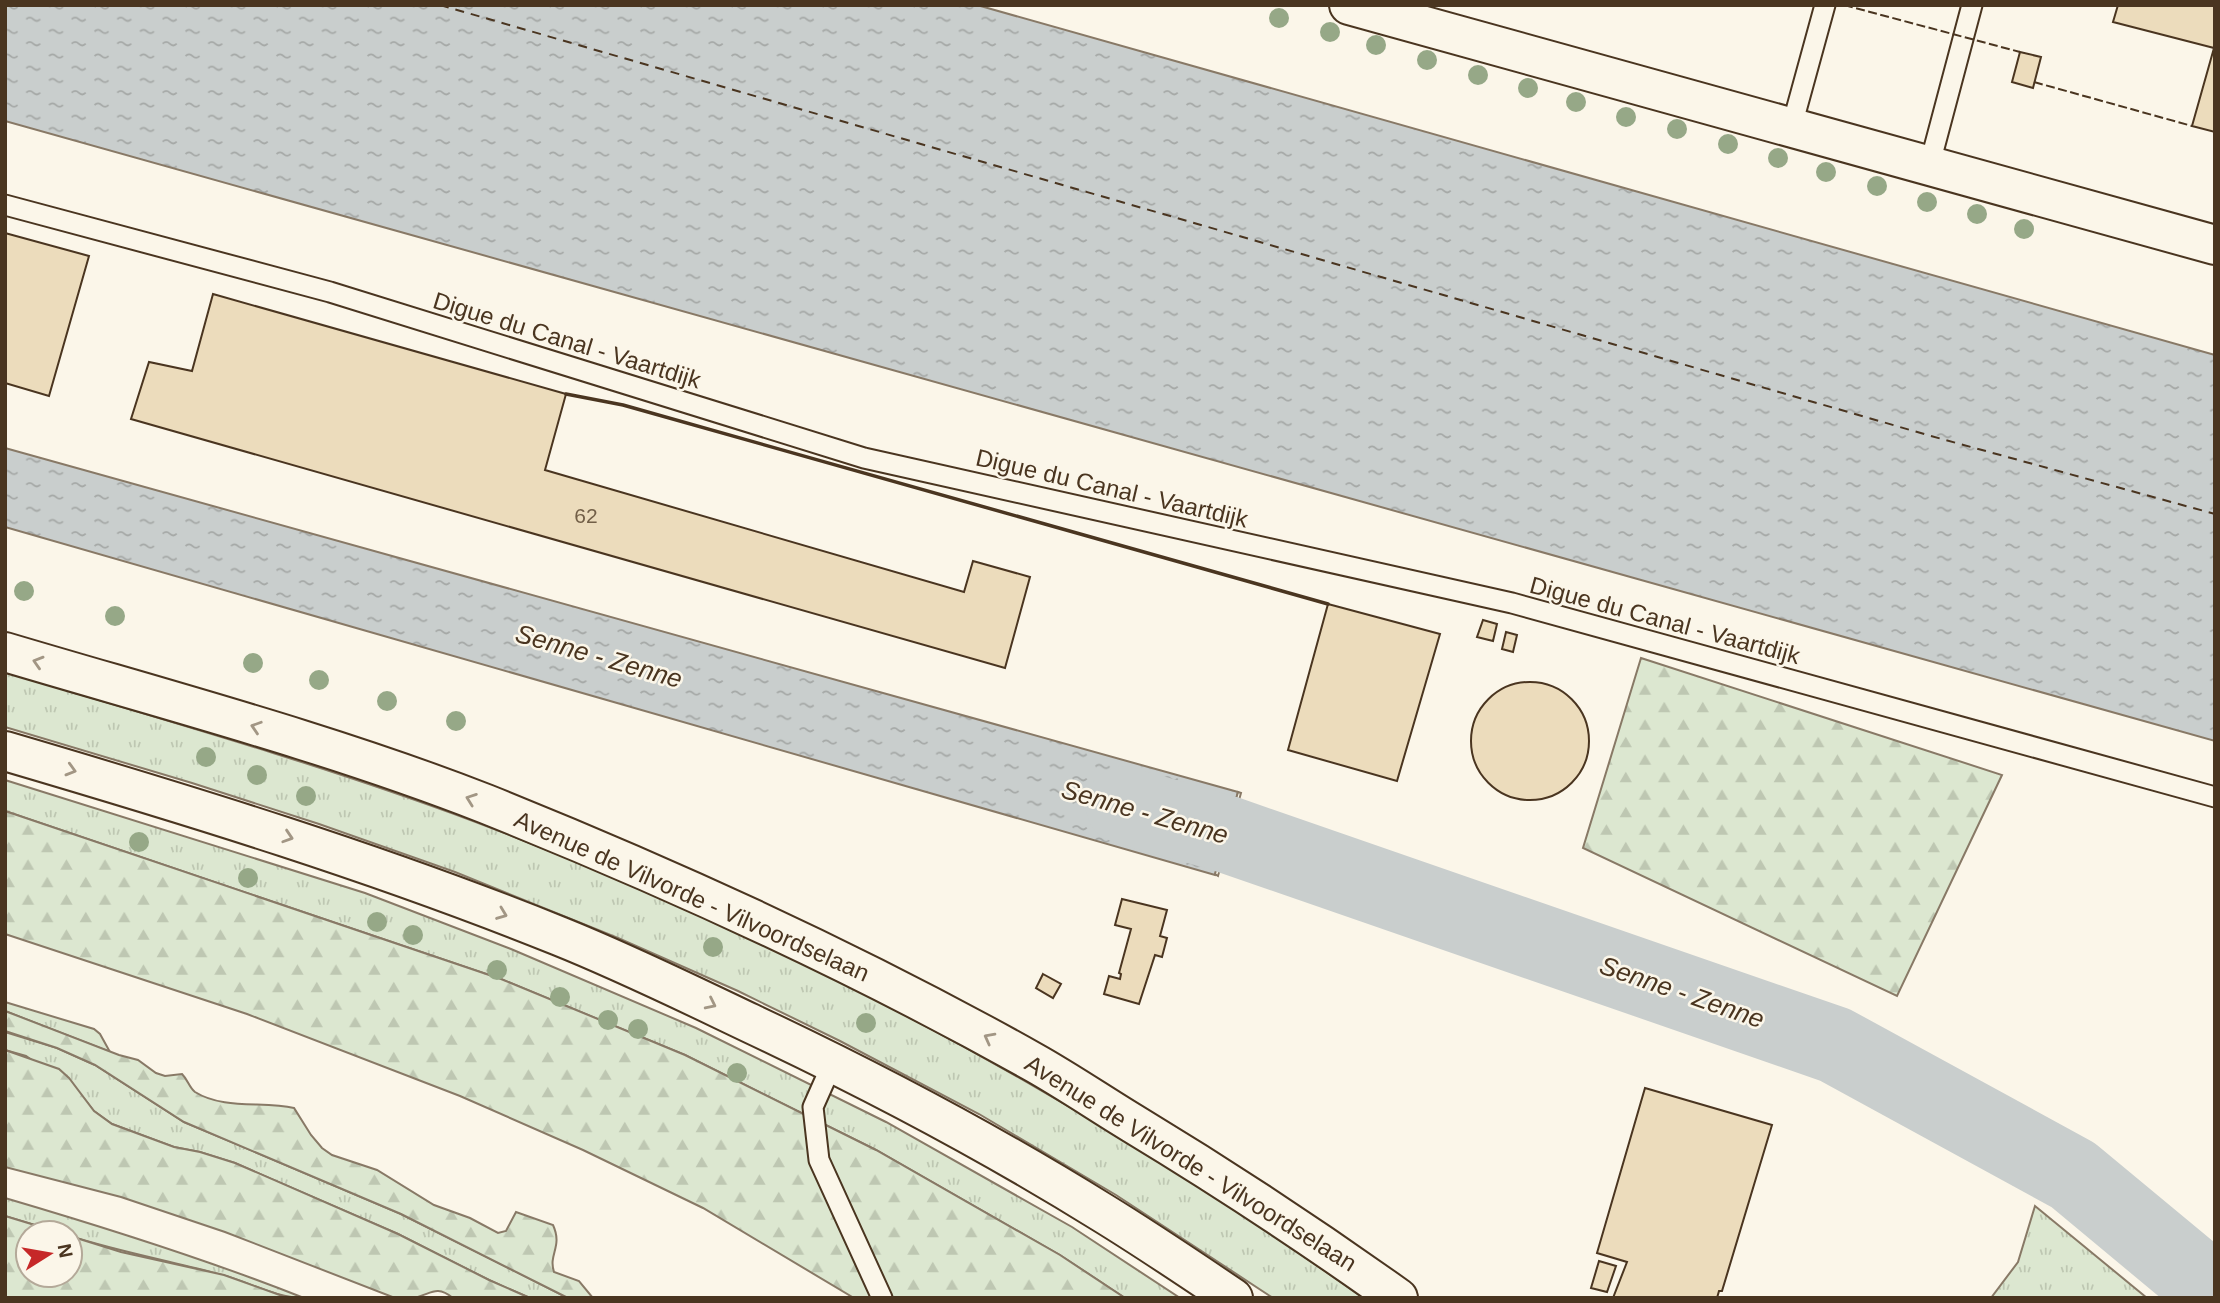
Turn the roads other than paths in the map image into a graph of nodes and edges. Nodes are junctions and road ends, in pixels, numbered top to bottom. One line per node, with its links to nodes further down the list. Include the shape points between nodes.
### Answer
1 (1349, 5): 4 (main road)
2 (1825, 5): 4 (lane)
3 (1972, 5): 5 (lane)
4 (1791, 129): 5 (main road)
5 (1929, 167): 7 (main road)
6 (5, 205): 10 (lane, Digue du Canal - Vaartdijk, via 330,292 863,457 1512,603)
7 (2215, 245)
8 (5, 652): 14 (main road, Avenue de Vilvorde - Vilvoordselaan, one-way to 8, via 1227,1181 1035,1063 773,928 483,803 244,723)
9 (5, 751): 11 (main road, one-way to 11, via 302,841 449,894 560,936)
10 (2215, 797)
11 (833, 1062): 12 (lane, via 813,1107 819,1160); 13 (main road, via 1102,1212)
12 (882, 1298)
13 (1233, 1298)
14 (1398, 1298)

